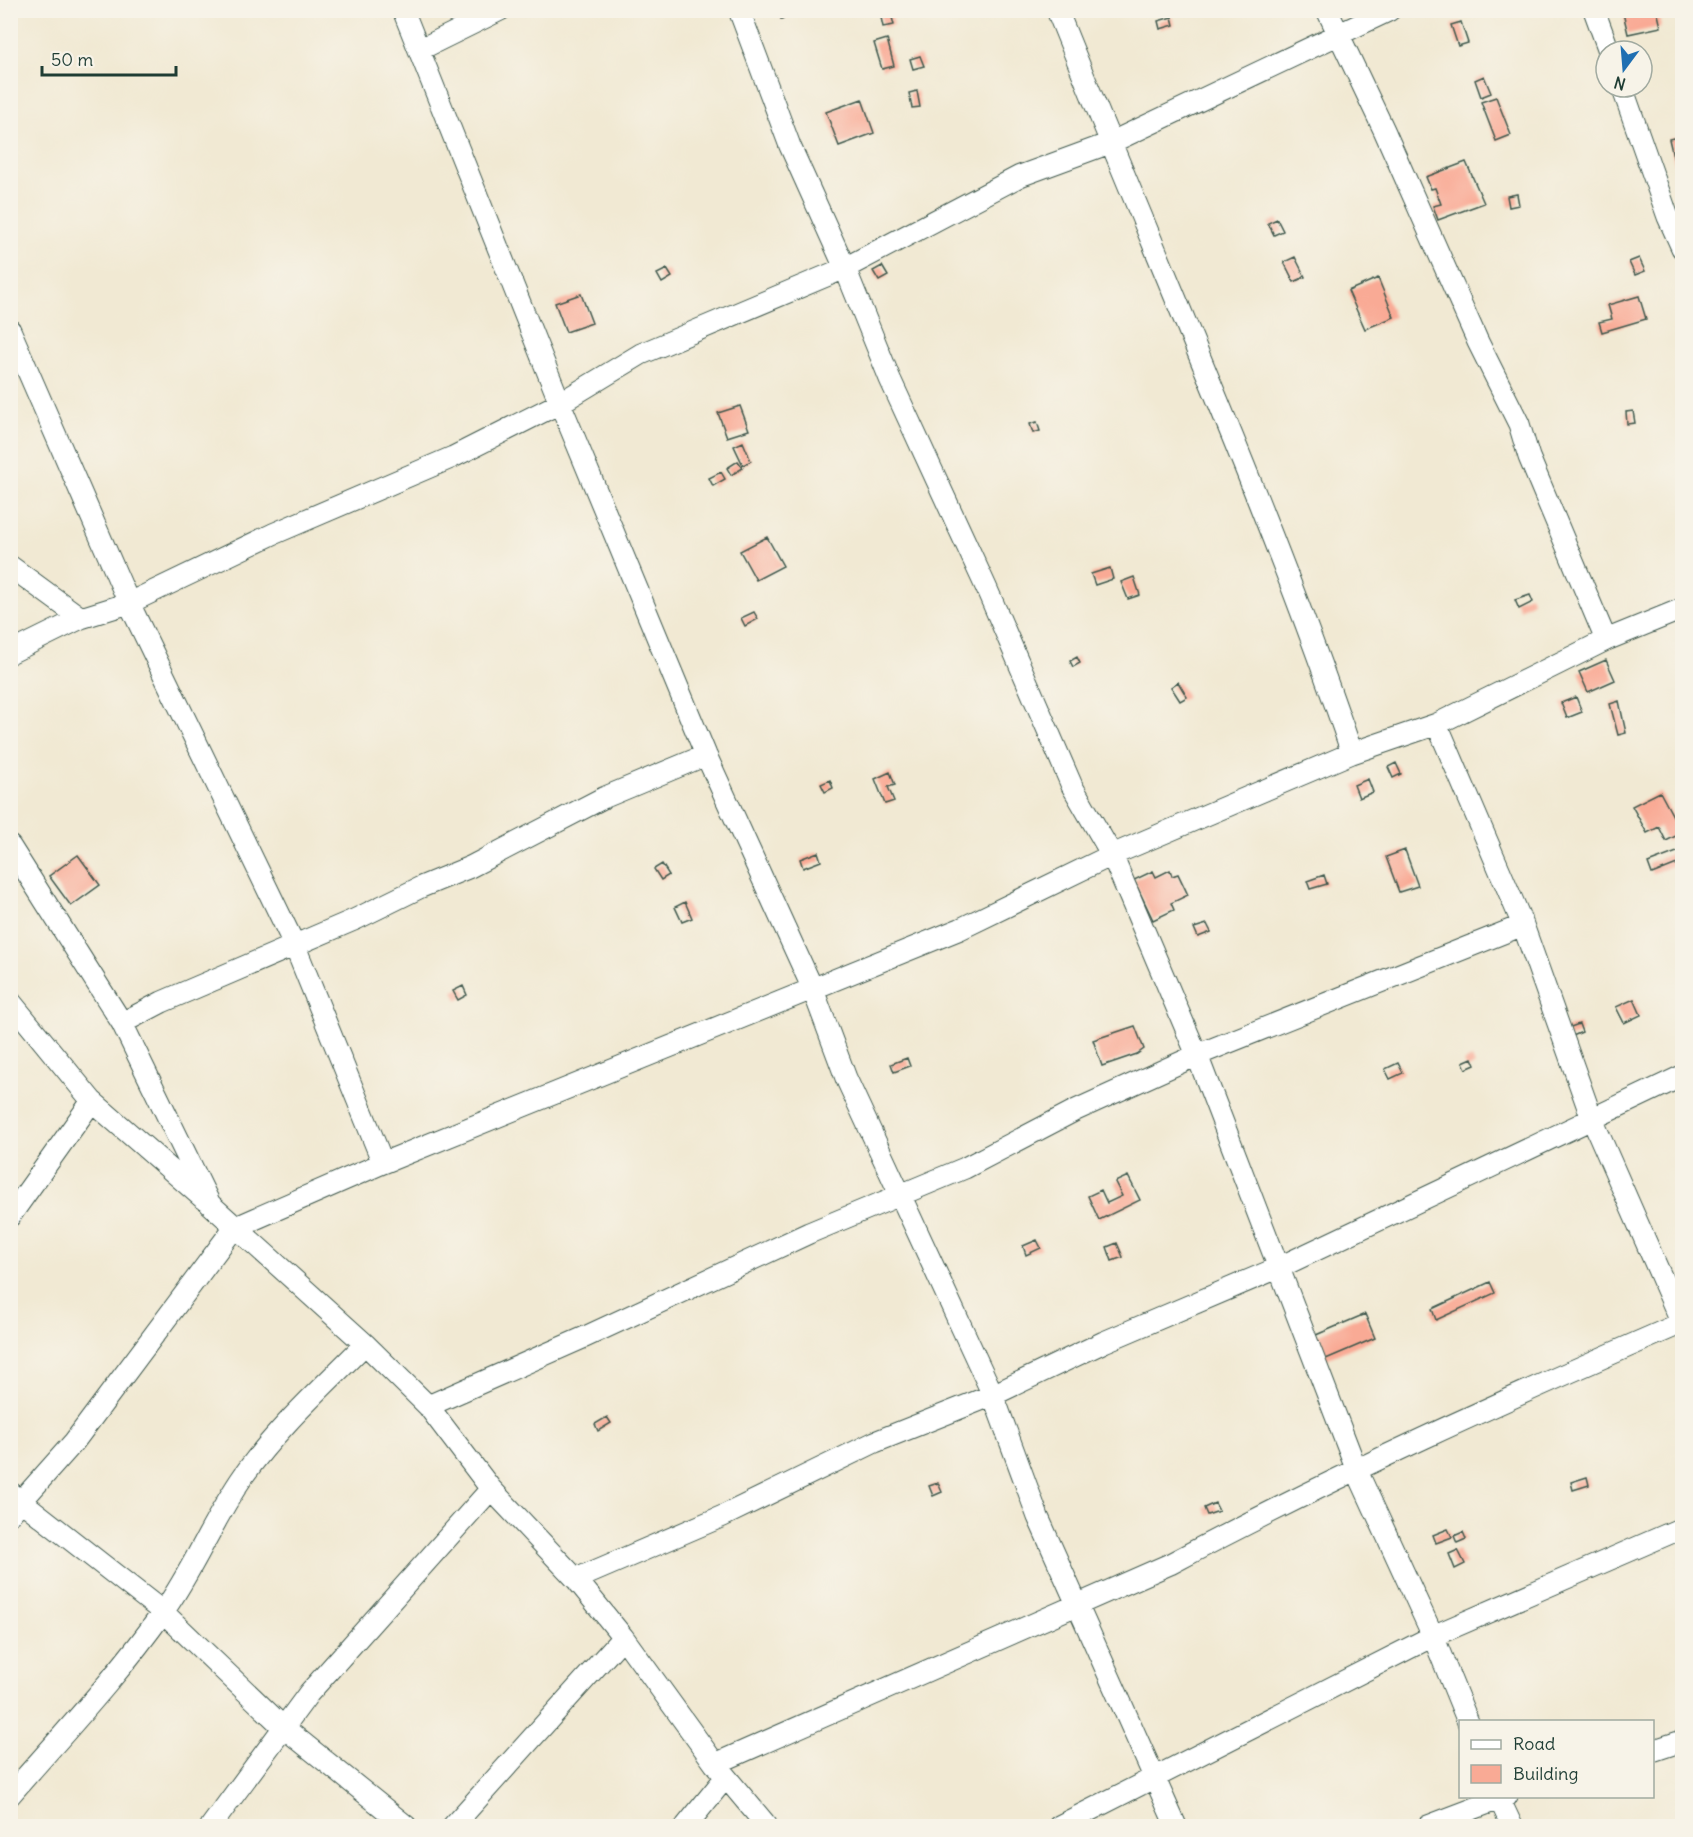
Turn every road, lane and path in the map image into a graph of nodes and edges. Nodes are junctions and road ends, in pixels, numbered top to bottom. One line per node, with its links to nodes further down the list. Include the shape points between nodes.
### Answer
1 (403, 10): 10 (street)
2 (500, 10): 10 (street)
3 (739, 10): 14 (street, via 790,146)
4 (1057, 10): 12 (street)
5 (1327, 10): 8 (street)
6 (1390, 10): 8 (street)
7 (1594, 10): 9 (street)
8 (1337, 37): 12 (street); 21 (street, via 1519,424 1529,457)
9 (1605, 39)
10 (418, 50): 16 (street)
11 (1626, 99): 13 (street)
12 (1110, 143): 14 (street, via 1020,176); 24 (street, via 1281,552)
13 (1683, 248)
14 (845, 268): 16 (street, via 641,354); 27 (street, via 890,379 986,586 1072,786)
15 (10, 330): 18 (street)
16 (560, 403): 18 (street, via 453,457 273,534); 25 (street)
17 (10, 566): 20 (street)
18 (129, 603): 20 (street); 29 (street)
19 (1683, 609): 21 (street)
20 (81, 618): 22 (street)
21 (1606, 640): 23 (street)
22 (10, 653)
23 (1437, 724): 24 (street); 28 (street)
24 (1352, 753): 27 (street)
25 (706, 755): 29 (street, via 603,798 470,867); 30 (street)
26 (10, 846): 32 (street)
27 (1112, 855): 30 (street, via 960,929); 33 (street)
28 (1523, 925): 33 (street); 36 (street)
29 (294, 944): 32 (street); 37 (street)
30 (812, 987): 37 (street); 38 (street, via 846,1078)
31 (10, 1001): 35 (street)
32 (122, 1023): 39 (street)
33 (1197, 1055): 38 (street); 42 (street)
34 (1683, 1076): 36 (street)
35 (92, 1101): 39 (street); 40 (street)
36 (1592, 1119): 42 (street); 43 (street)
37 (383, 1163): 41 (street)
38 (901, 1195): 45 (street); 46 (street)
39 (210, 1204): 41 (street)
40 (10, 1216)
41 (234, 1228): 44 (street); 49 (street, via 74,1442)
42 (1280, 1267): 45 (street, via 1104,1342); 47 (street)
43 (1682, 1324): 47 (street, via 1522,1393)
44 (364, 1344): 46 (street); 53 (street, via 245,1474)
45 (993, 1395): 51 (street, via 875,1442 723,1516); 52 (street, via 1038,1517)
46 (428, 1406): 48 (street)
47 (1357, 1471): 52 (street, via 1170,1564); 54 (street)
48 (491, 1489): 51 (street); 57 (street)
49 (14, 1502): 53 (street)
50 (1683, 1528): 54 (street)
51 (576, 1579): 55 (street)
52 (1077, 1602): 60 (street); 61 (street)
53 (163, 1612): 57 (street); 62 (street)
54 (1433, 1636): 56 (street); 61 (street)
55 (623, 1637): 60 (street); 67 (street)
56 (1467, 1720)
57 (283, 1727): 65 (street); 66 (street)
58 (1683, 1741): 59 (street)
59 (1654, 1750)
60 (720, 1771): 68 (street); 69 (street)
61 (1154, 1778): 70 (street); 71 (street)
62 (10, 1795)
63 (1499, 1798): 72 (street)
64 (1501, 1798): 73 (street)
65 (211, 1827)
66 (406, 1827)
67 (453, 1827)
68 (686, 1827)
69 (767, 1827)
70 (1059, 1827)
71 (1176, 1827)
72 (1428, 1827)
73 (1512, 1827)

